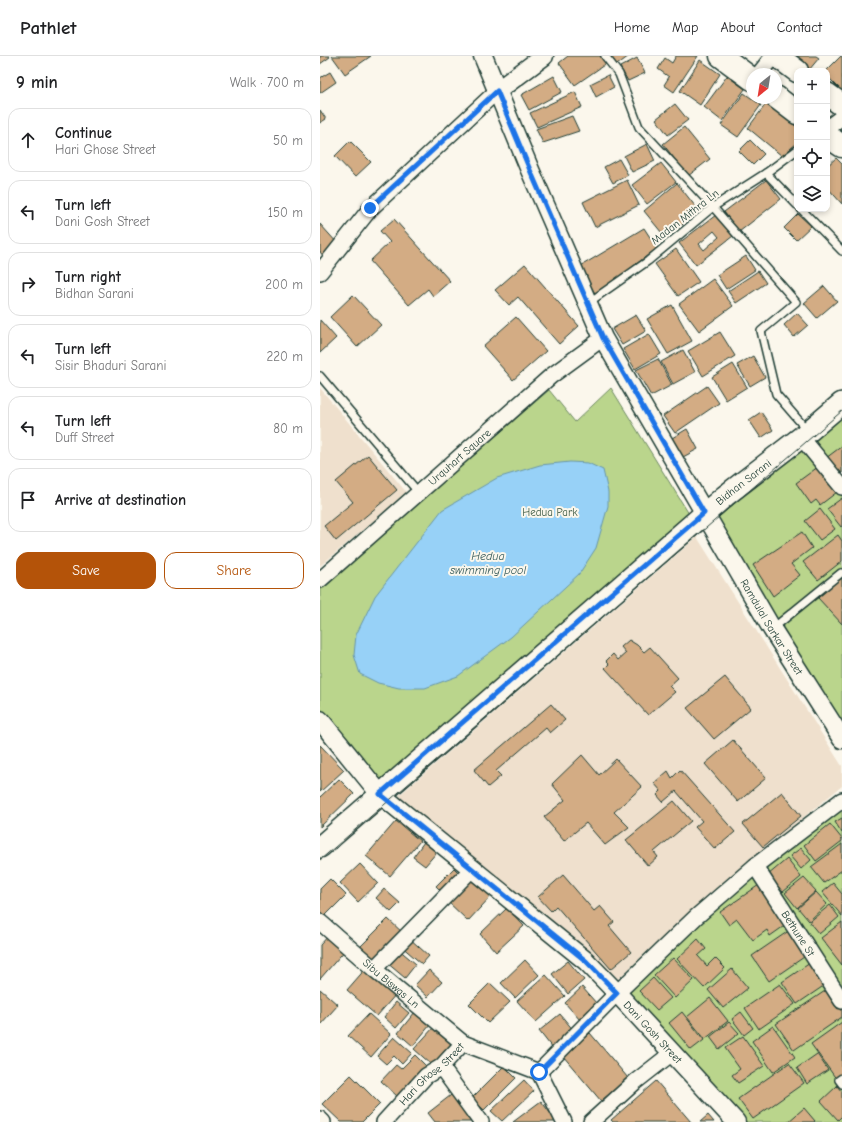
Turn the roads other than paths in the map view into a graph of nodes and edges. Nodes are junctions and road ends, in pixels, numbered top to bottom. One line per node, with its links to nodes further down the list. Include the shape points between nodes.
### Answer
1 (483, 56): 10 (street, Ramdulal Sarkar Street)
2 (544, 56): 10 (street)
3 (605, 56): 22 (lane, via 619,74 639,126)
4 (722, 56): 9 (main road)
5 (773, 56): 7 (street)
6 (777, 56): 8 (main road)
7 (764, 68)
8 (794, 69)
9 (746, 74)
10 (497, 91): 25 (street, via 370,208); 26 (street, Ramdulal Sarkar Street)
11 (830, 96): 13 (main road)
12 (782, 102): 14 (main road)
13 (842, 105)
14 (794, 111)
15 (842, 117): 16 (street)
16 (830, 126)
17 (830, 138): 18 (main road)
18 (842, 146)
19 (794, 152): 20 (lane, Madan Mithra Ln)
20 (766, 173): 21 (lane); 22 (lane, Madan Mithra Ln)
21 (794, 202)
22 (713, 206): 26 (lane, Madan Mithra Ln, via 648,261); 30 (lane, via 796,302 761,331 776,394)
23 (804, 212): 24 (lane)
24 (842, 251)
25 (320, 272)
26 (588, 304): 27 (street, Ramdulal Sarkar Street)
27 (603, 338): 32 (street, Urquhart Square, via 551,376); 33 (street, Ramdulal Sarkar Street)
28 (320, 376): 32 (lane)
29 (842, 403): 30 (main road, Bidhan Sarani)
30 (805, 434): 31 (street); 33 (main road, Bidhan Sarani)
31 (842, 486)
32 (419, 493): 35 (street, Urquhart Square)
33 (704, 513): 36 (street, Ramdulal Sarkar Street); 39 (main road, Bidhan Sarani)
34 (842, 573): 36 (lane)
35 (320, 580)
36 (772, 629): 38 (street, Ramdulal Sarkar Street)
37 (320, 720): 39 (street, Dani Gosh Street)
38 (840, 730)
39 (380, 794): 41 (main road, Bidhan Sarani); 43 (street, Dani Gosh Street)
40 (842, 800): 42 (street)
41 (320, 847)
42 (755, 866): 46 (street, via 696,917); 47 (street, Bethune St)
43 (472, 869): 45 (street); 46 (street, Dani Gosh Street, via 586,961)
44 (320, 922): 45 (street, Sibu Biswas Ln)
45 (374, 969): 48 (street, Sibu Biswas Ln)
46 (617, 993): 49 (street, Dani Gosh Street); 51 (street)
47 (842, 1001)
48 (463, 1044): 50 (street, Hari Ghose Street); 51 (street, Hari Ghose Street)
49 (672, 1053): 59 (street); 60 (street, Dani Gosh Street)
50 (441, 1067): 56 (street, Hari Ghose Street, via 426,1076); 57 (street)
51 (539, 1072): 58 (street)
52 (842, 1078): 53 (lane, via 839,1080)
53 (842, 1084)
54 (320, 1119): 55 (street)
55 (323, 1122)
56 (384, 1122)
57 (481, 1122)
58 (564, 1122)
59 (591, 1122)
60 (736, 1122)

